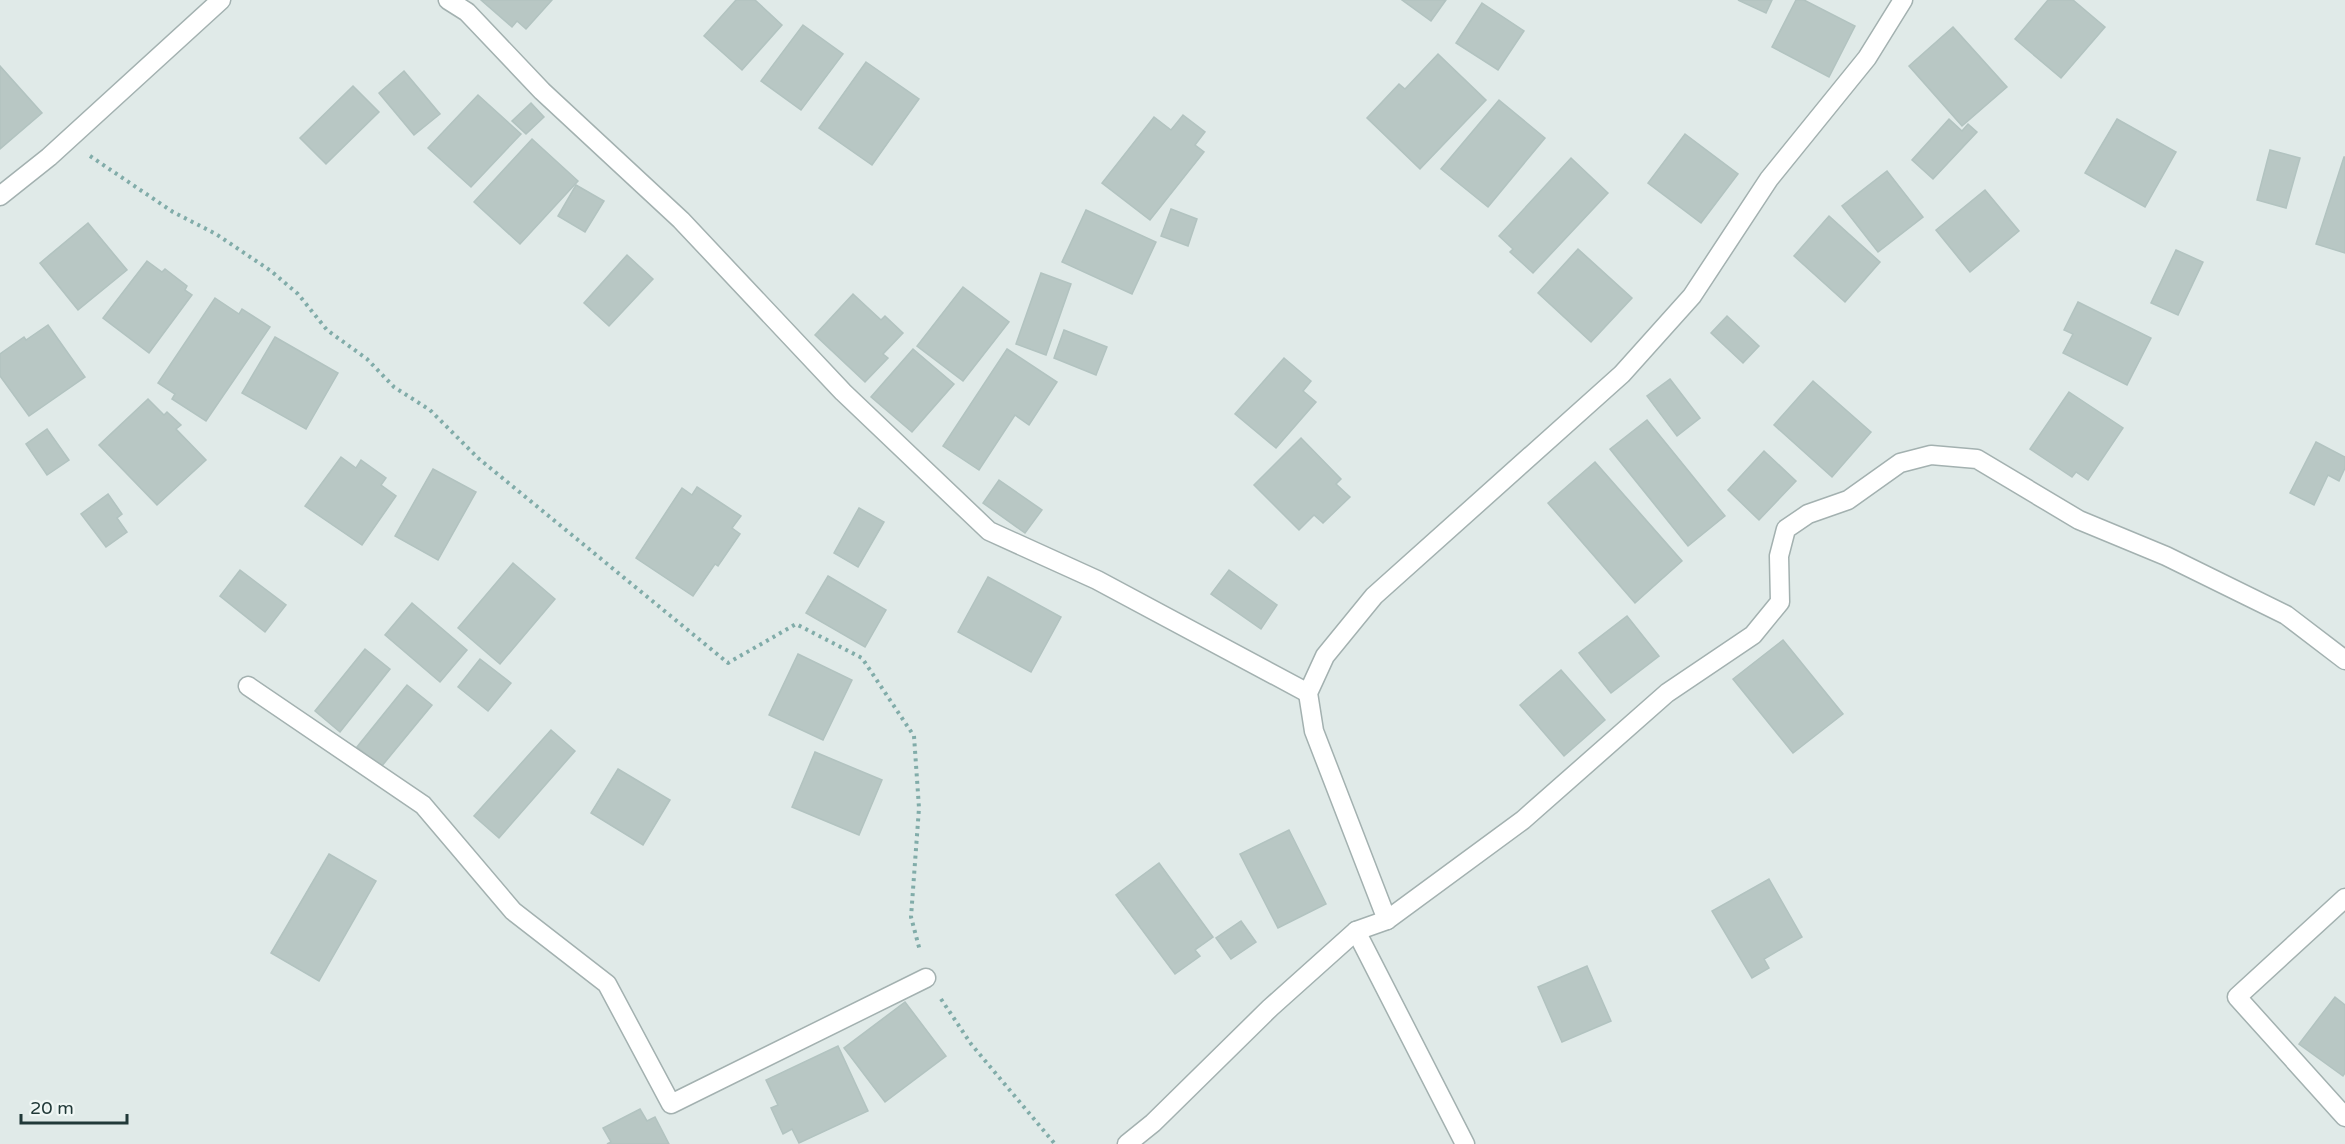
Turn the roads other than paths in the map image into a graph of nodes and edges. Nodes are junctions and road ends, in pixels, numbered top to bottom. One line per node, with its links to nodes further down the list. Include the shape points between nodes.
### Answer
1 (221, 0): 4 (street, via 67,141)
2 (448, 0): 7 (street, via 467,12 542,91 681,219 843,392 988,531 1097,580)
3 (1903, 0): 7 (street, via 1868,58 1769,179 1692,296 1622,374 1374,597 1325,656)
4 (0, 196)
5 (2345, 660): 9 (street, via 2286,615 2166,556 2079,520 1977,459 1931,455 1900,463 1848,500 1808,514 1786,529 1779,556 1779,602 1753,635 1667,693 1523,820)
6 (249, 686): 11 (street, via 423,805 513,911 607,984 671,1104)
7 (1308, 693): 9 (street, via 1314,731)
8 (2345, 898): 12 (street, via 2237,997)
9 (1387, 920): 10 (street)
10 (1356, 931): 13 (street, via 1270,1008 1154,1123); 14 (street)
11 (926, 978)
12 (2345, 1118)
13 (1127, 1144)
14 (1465, 1144)

